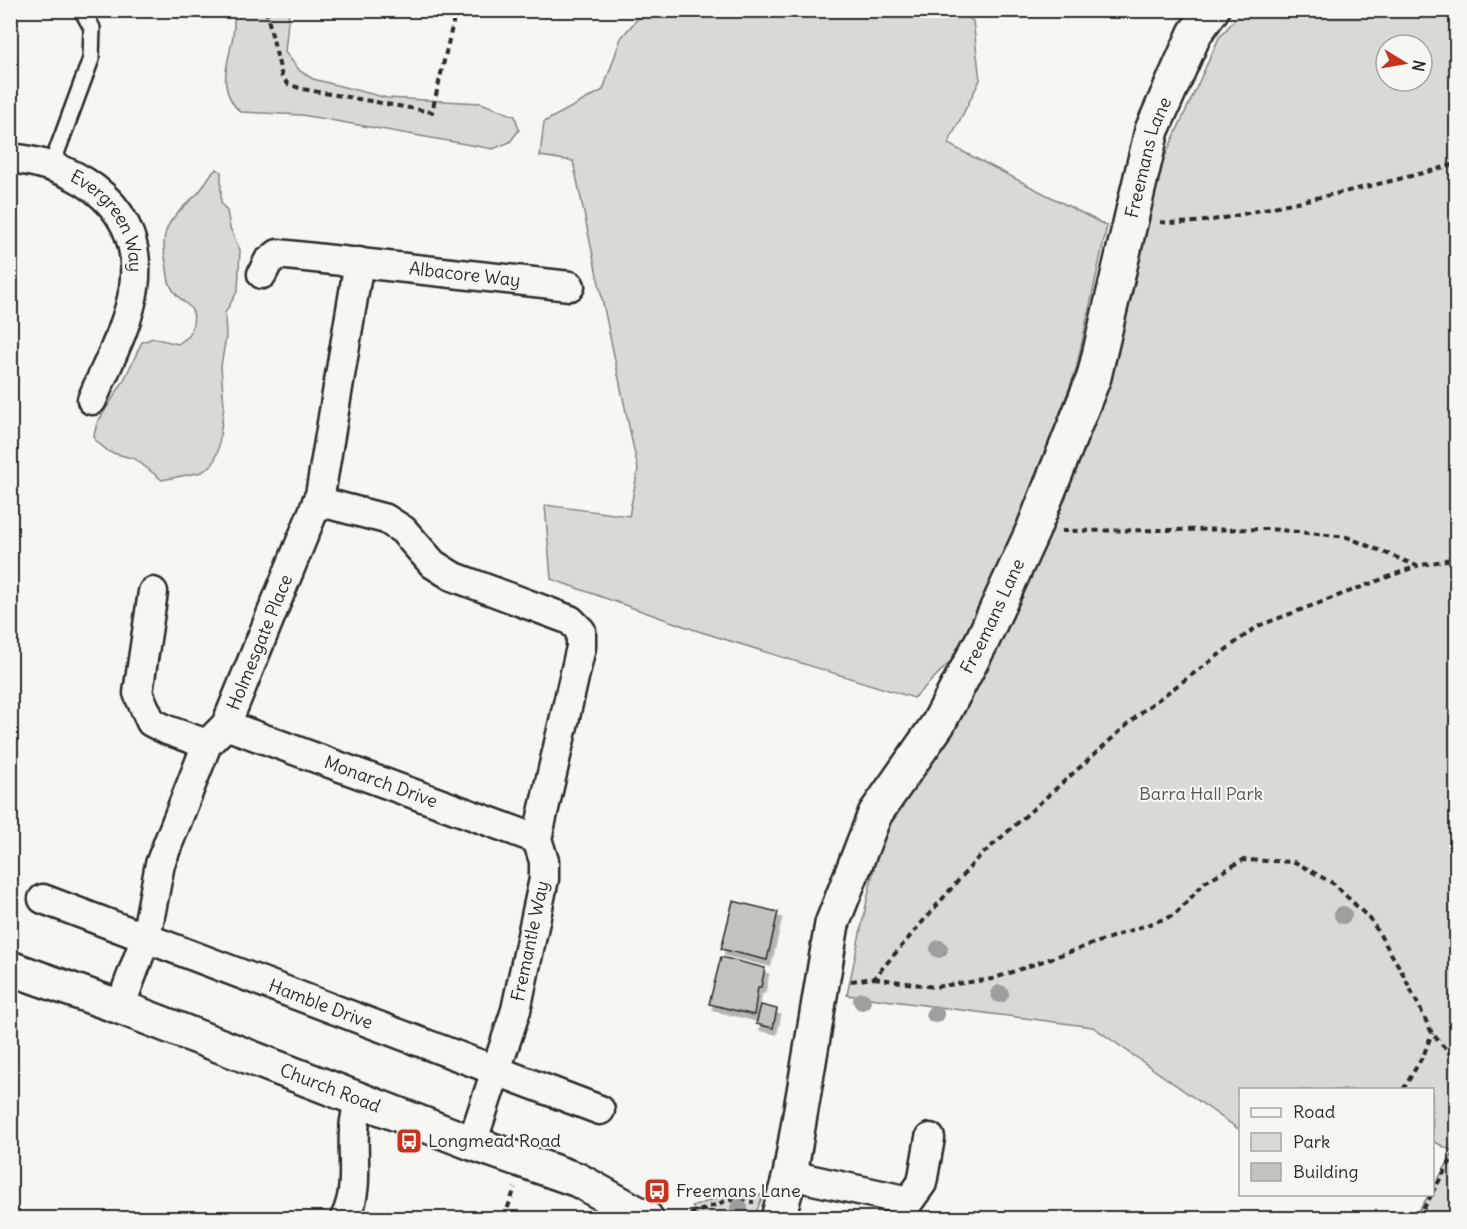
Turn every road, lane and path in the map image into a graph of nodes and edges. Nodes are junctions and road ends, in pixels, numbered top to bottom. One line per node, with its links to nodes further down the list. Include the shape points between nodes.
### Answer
1 (82, 10): 7 (lane, via 92,28 91,59)
2 (266, 10): 3 (path, via 278,66 288,84 432,112)
3 (456, 10)
4 (1212, 10): 8 (street, Freemans Lane, via 1194,33 1152,130)
5 (10, 158): 7 (street, Evergreen Way)
6 (1456, 164): 8 (path, via 1401,180 1219,219 1182,224)
7 (51, 167): 12 (street, Evergreen Way, via 78,177 109,200 125,223 132,245 132,300)
8 (1133, 218): 14 (street, Freemans Lane, via 1094,377)
9 (359, 262): 10 (street, Albacore Way, via 278,254); 11 (street, Albacore Way); 13 (street, Holmesgate Place)
10 (262, 274)
11 (570, 286)
12 (92, 400)
13 (317, 501): 18 (street, Holmesgate Place); 19 (street, Fremantle Way, via 386,519 403,530 433,564 452,576 570,620 582,631)
14 (1033, 530): 16 (path, via 1270,530 1347,537); 24 (street, Freemans Lane, via 983,639 938,724 875,814 832,924)
15 (1456, 558): 16 (path)
16 (1417, 566): 23 (path, via 1258,626 1144,710 976,860)
17 (153, 592): 18 (street, Monarch Drive, via 138,693 151,722 167,730)
18 (216, 734): 19 (street, Monarch Drive); 21 (street, Holmesgate Place, via 160,864)
19 (537, 839): 28 (street, Fremantle Way, via 544,861 544,879 516,1010)
20 (43, 899): 21 (street, Hamble Drive)
21 (146, 938): 25 (street, Holmesgate Place); 28 (street, Hamble Drive)
22 (10, 968): 25 (street, Church Road)
23 (874, 978): 24 (path); 26 (path, via 934,987 992,979 1176,915 1205,882 1243,860 1295,862 1334,884 1371,921)
24 (821, 980): 35 (street, Freemans Lane)
25 (120, 1007): 30 (street, Church Road)
26 (1432, 1033): 27 (path); 29 (path)
27 (1456, 1061)
28 (498, 1071): 31 (street, Hamble Drive); 33 (street, Fremantle Way)
29 (1404, 1088)
30 (360, 1101): 33 (street, Church Road); 39 (street, via 352,1127 353,1186)
31 (600, 1110)
32 (930, 1138): 35 (street, via 922,1183 909,1201)
33 (472, 1143): 40 (street, Church Road, via 578,1180)
34 (1456, 1152): 36 (path)
35 (790, 1175): 42 (street, Freemans Lane)
36 (1434, 1190)
37 (1431, 1196): 43 (path)
38 (728, 1200): 41 (path)
39 (345, 1218)
40 (646, 1218)
41 (680, 1218)
42 (778, 1218)
43 (1418, 1218)

